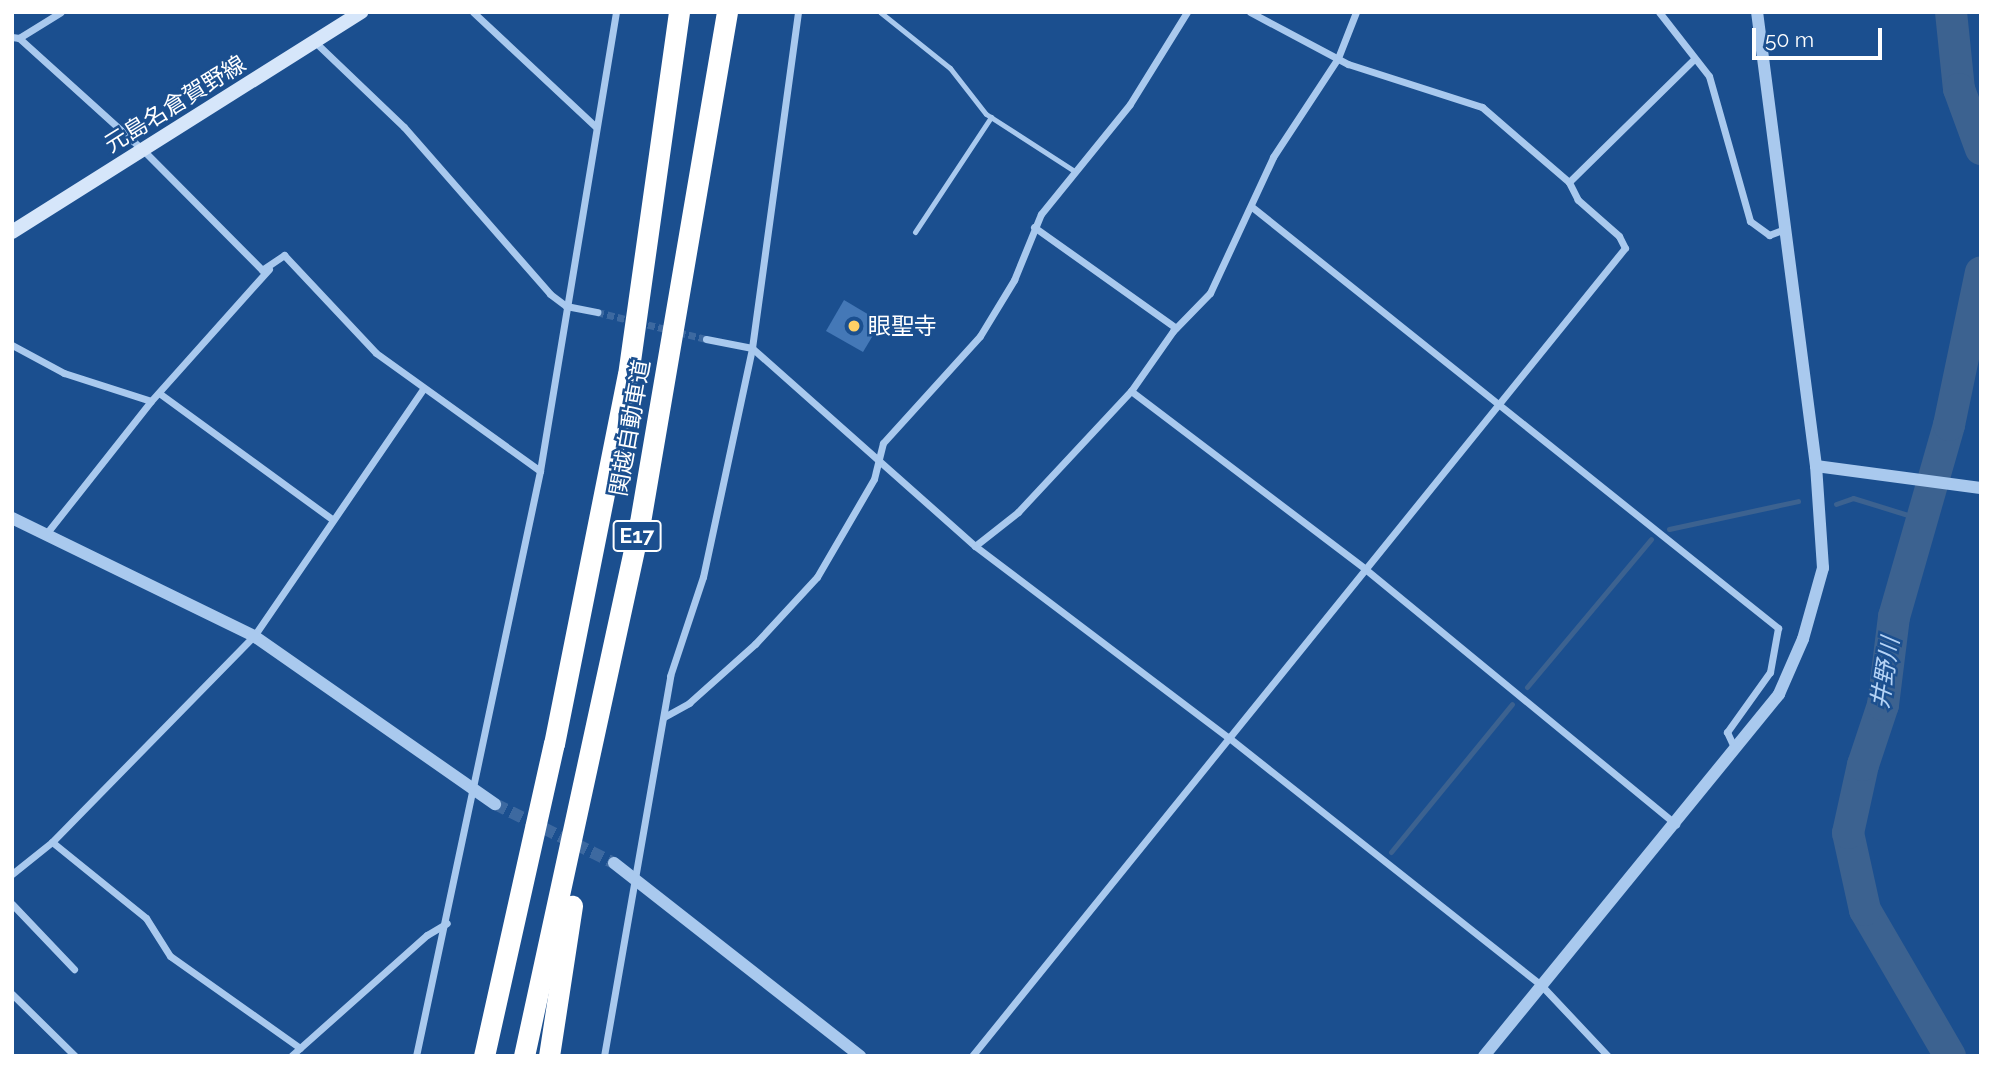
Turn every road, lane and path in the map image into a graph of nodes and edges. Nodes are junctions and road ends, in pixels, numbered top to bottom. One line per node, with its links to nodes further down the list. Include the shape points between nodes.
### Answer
1 (61, 12): 14 (street)
2 (360, 12): 15 (main road, 元島名倉賀野線)
3 (473, 12): 19 (street)
4 (616, 12): 19 (street)
5 (679, 12): 63 (highway, 関越自動車道 / E17, via 628,375)
6 (727, 12): 53 (highway, 関越自動車道 / E17, via 665,387)
7 (798, 12): 34 (street)
8 (880, 12): 18 (lane, via 950,68)
9 (1187, 12): 21 (street, via 1130,104)
10 (1250, 12): 16 (street)
11 (1356, 12): 16 (street)
12 (1659, 12): 17 (street)
13 (1757, 12): 25 (street)
14 (16, 38): 20 (street)
15 (315, 41): 20 (main road, 元島名倉賀野線); 29 (street, via 404,127 550,294)
16 (1338, 58): 22 (street, via 1482,107); 23 (street, via 1273,157)
17 (1694, 59): 22 (street); 25 (street, via 1715,90 1751,221 1769,235)
18 (991, 117): 21 (lane); 27 (lane)
19 (596, 127): 29 (street)
20 (144, 151): 26 (main road, 元島名倉賀野線); 28 (street, via 262,270)
21 (1073, 170): 24 (street)
22 (1569, 183): 39 (street, via 1578,200 1619,236 1625,248)
23 (1252, 207): 31 (street, via 1210,293); 39 (street)
24 (1034, 227): 31 (street); 40 (street, via 1000,307 883,443)
25 (1782, 230): 41 (street)
26 (12, 232)
27 (915, 232)
28 (270, 269): 35 (street, via 284,255 376,353); 37 (street)
29 (566, 306): 30 (street); 42 (street)
30 (597, 312)
31 (1176, 328): 36 (street)
32 (706, 339): 34 (street)
33 (12, 345): 38 (street, via 64,373)
34 (752, 348): 40 (street); 50 (street, via 703,576 670,676)
35 (423, 389): 42 (street); 45 (street)
36 (1131, 391): 47 (street, via 1018,512); 48 (street)
37 (159, 393): 38 (street); 45 (street)
38 (151, 401): 46 (street)
39 (1499, 402): 48 (street); 52 (street, via 1778,628 1770,672 1727,733)
40 (877, 462): 47 (street); 50 (street, via 874,479 817,577 755,644 689,703)
41 (1816, 466): 43 (street); 52 (street, via 1824,568 1804,639 1779,694)
42 (540, 471): 54 (street)
43 (1981, 488)
44 (12, 518): 46 (street)
45 (333, 520): 49 (street)
46 (46, 534): 49 (street)
47 (975, 546): 51 (street)
48 (1364, 568): 51 (street); 56 (street)
49 (254, 636): 54 (street); 57 (street)
50 (664, 717): 60 (street)
51 (1228, 737): 65 (street); 77 (street)
52 (1735, 750): 56 (street)
53 (592, 755): 73 (highway, 関越自動車道 / E17); 74 (highway)
54 (474, 791): 55 (street); 62 (street)
55 (495, 804)
56 (1676, 824): 65 (street)
57 (51, 842): 59 (street); 67 (street, via 146,918 170,956)
58 (614, 863): 60 (street)
59 (12, 874)
60 (637, 876): 75 (street); 76 (street)
61 (12, 904): 64 (street)
62 (447, 923): 67 (street, via 427,935); 70 (street)
63 (507, 960): 71 (highway); 72 (highway, 関越自動車道 / E17)
64 (74, 970)
65 (1541, 985): 78 (street); 79 (street)
66 (12, 994): 68 (street)
67 (300, 1048): 69 (street)
68 (75, 1056)
69 (291, 1056)
70 (416, 1056)
71 (476, 1056)
72 (484, 1056)
73 (524, 1056)
74 (549, 1056)
75 (604, 1056)
76 (860, 1056)
77 (972, 1056)
78 (1484, 1056)
79 (1608, 1056)

